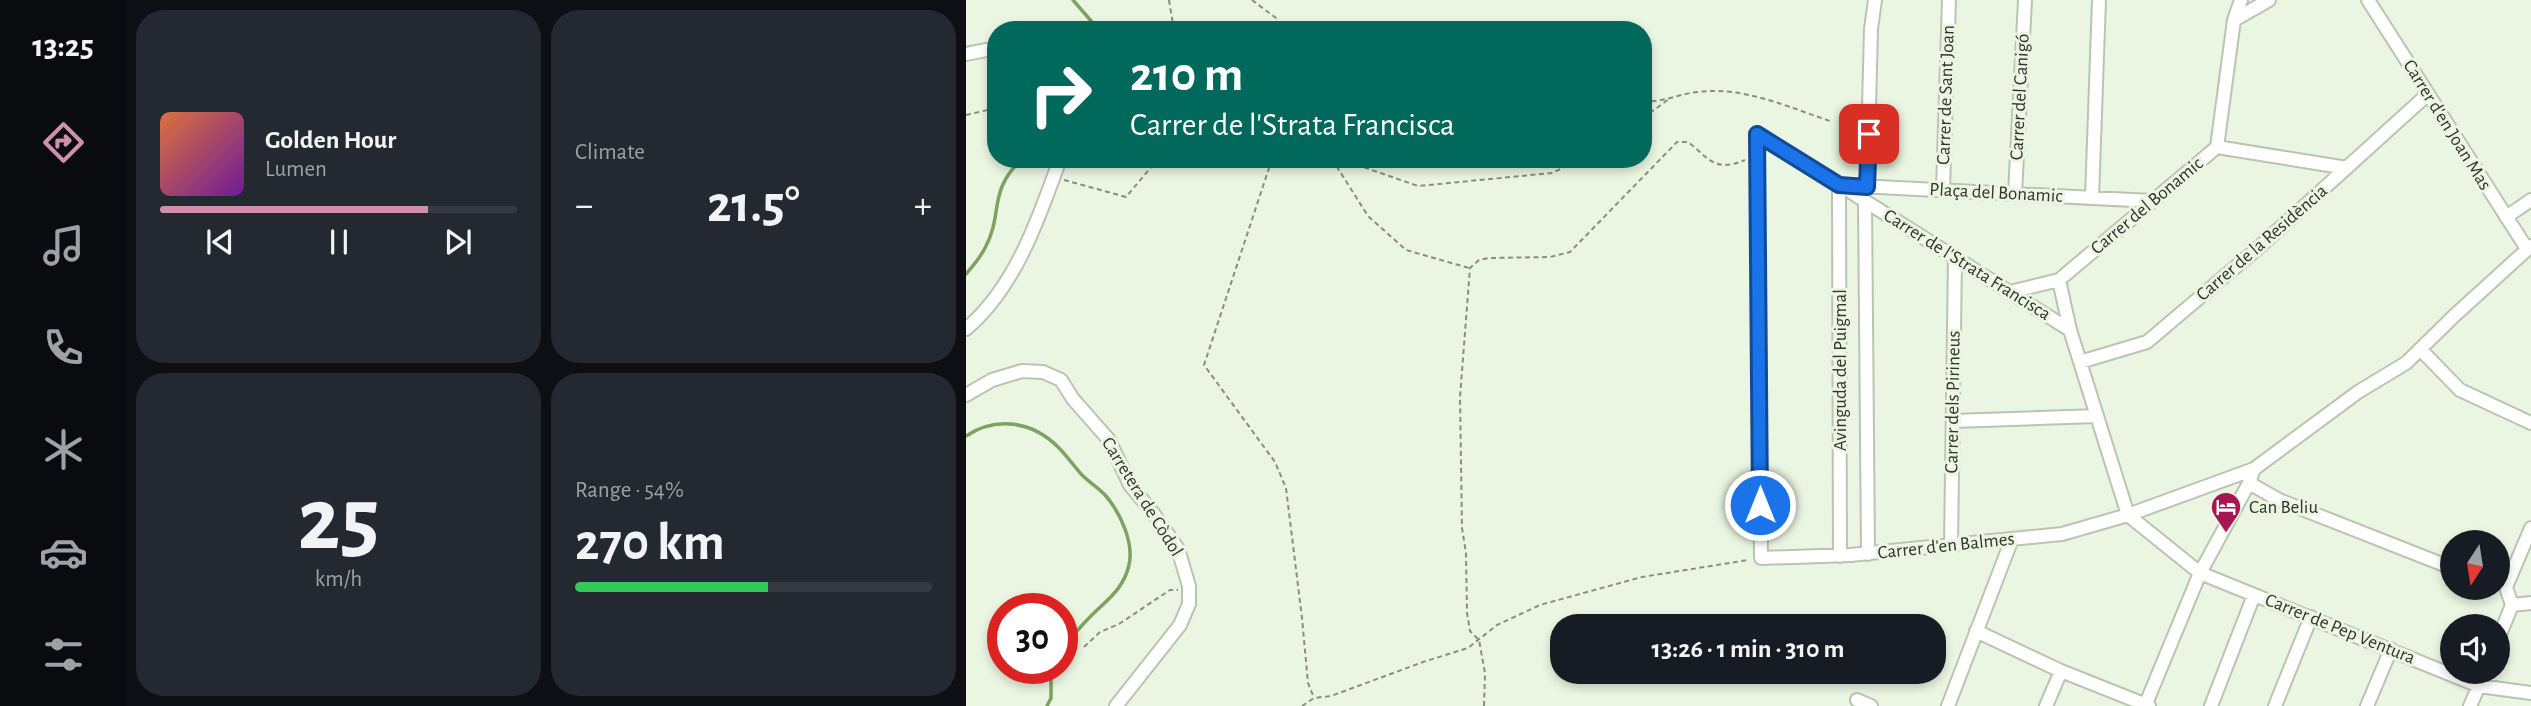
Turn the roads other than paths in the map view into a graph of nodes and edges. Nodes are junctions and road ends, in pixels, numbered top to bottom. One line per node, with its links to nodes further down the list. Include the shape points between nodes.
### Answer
1 (1875, 0): 16 (street)
2 (1949, 0): 17 (street, Carrer de Sant Joan)
3 (2025, 0): 18 (street, Carrer del Canigó)
4 (2099, 0): 19 (street)
5 (2269, 0): 8 (street)
6 (2368, 0): 11 (street, Carrer d'en Joan Mas)
7 (2237, 2): 8 (street, Carrer del Bonamic)
8 (2234, 20): 12 (street, Carrer del Bonamic)
9 (987, 50): 10 (street)
10 (966, 54)
11 (2428, 94): 14 (street, Carrer de la Residència); 23 (street, Carrer d'en Joan Mas)
12 (2217, 147): 14 (street); 22 (street, Carrer del Bonamic)
13 (1056, 168): 28 (street, via 1003,288)
14 (2347, 168): 31 (street, Carrer de la Residència, via 2147,342)
15 (1839, 185): 16 (street, Plaça del Bonamic); 21 (street, Carrer de l'Strata Francisca); 43 (street, Avinguda del Puigmal); 44 (street, Carrer de l'Strata Francisca, via 1757,134)
16 (1867, 187): 17 (street, Plaça del Bonamic)
17 (1942, 190): 18 (street, Plaça del Bonamic)
18 (2015, 194): 19 (street, Plaça del Bonamic)
19 (2092, 198): 22 (street, Plaça del Bonamic)
20 (2531, 200): 23 (street)
21 (1865, 201): 25 (street, Carrer de l'Strata Francisca); 42 (street, Avinguda del Puigmal)
22 (2152, 201): 26 (street, Carrer del Bonamic)
23 (2506, 217): 24 (street, Carrer d'en Joan Mas)
24 (2529, 248): 30 (street, Carrer d'en Balmes)
25 (1955, 258): 27 (street, Carrer de l'Strata Francisca); 34 (street, Carrer dels Pirineus)
26 (2059, 280): 27 (street, Carrer del Bonamic); 29 (street)
27 (2010, 292): 29 (street, Carrer de l'Strata Francisca)
28 (966, 329)
29 (2070, 330): 31 (street)
30 (2420, 349): 35 (street, via 2460,390); 36 (street, Carrer d'en Balmes)
31 (2080, 362): 33 (street)
32 (966, 395): 61 (street, Carretera de Còdol, via 992,380 1022,371 1061,380 1109,440 1130,485 1178,549 1189,604 1180,625)
33 (2097, 416): 34 (street); 38 (street)
34 (1953, 421): 41 (street, Carrer dels Pirineus)
35 (2531, 423)
36 (2254, 469): 37 (street); 38 (street, Carrer d'en Balmes)
37 (2249, 483): 45 (street, via 2279,500); 47 (street)
38 (2128, 515): 40 (street, Carrer d'en Balmes, via 2062,534); 47 (street, Carrer de Pep Ventura)
39 (2531, 528): 46 (street)
40 (2012, 539): 41 (street, Carrer d'en Balmes); 54 (street)
41 (1951, 545): 42 (street, Carrer d'en Balmes)
42 (1868, 554): 43 (street, Carrer d'en Balmes)
43 (1840, 556): 44 (street, Carrer d'en Balmes)
44 (1760, 558)
45 (2440, 563)
46 (2510, 568)
47 (2200, 573): 48 (street, Carrer de Pep Ventura); 60 (street)
48 (2255, 595): 53 (street, Carrer de Pep Ventura); 65 (street)
49 (2509, 600): 51 (street)
50 (2531, 603): 51 (street)
51 (2512, 605): 52 (street)
52 (2508, 614)
53 (2311, 617): 55 (street, Carrer de Pep Ventura); 66 (street)
54 (1976, 631): 56 (street); 63 (street)
55 (2391, 649): 57 (street, Carrer de Pep Ventura); 67 (street)
56 (2061, 671): 60 (street); 64 (street)
57 (2479, 686): 58 (street, Carrer de Pep Ventura); 68 (street)
58 (2531, 693)
59 (1857, 700): 62 (street)
60 (2147, 705)
61 (1116, 706)
62 (1871, 706)
63 (1948, 706)
64 (2046, 706)
65 (2211, 706)
66 (2275, 706)
67 (2367, 706)
68 (2470, 706)

